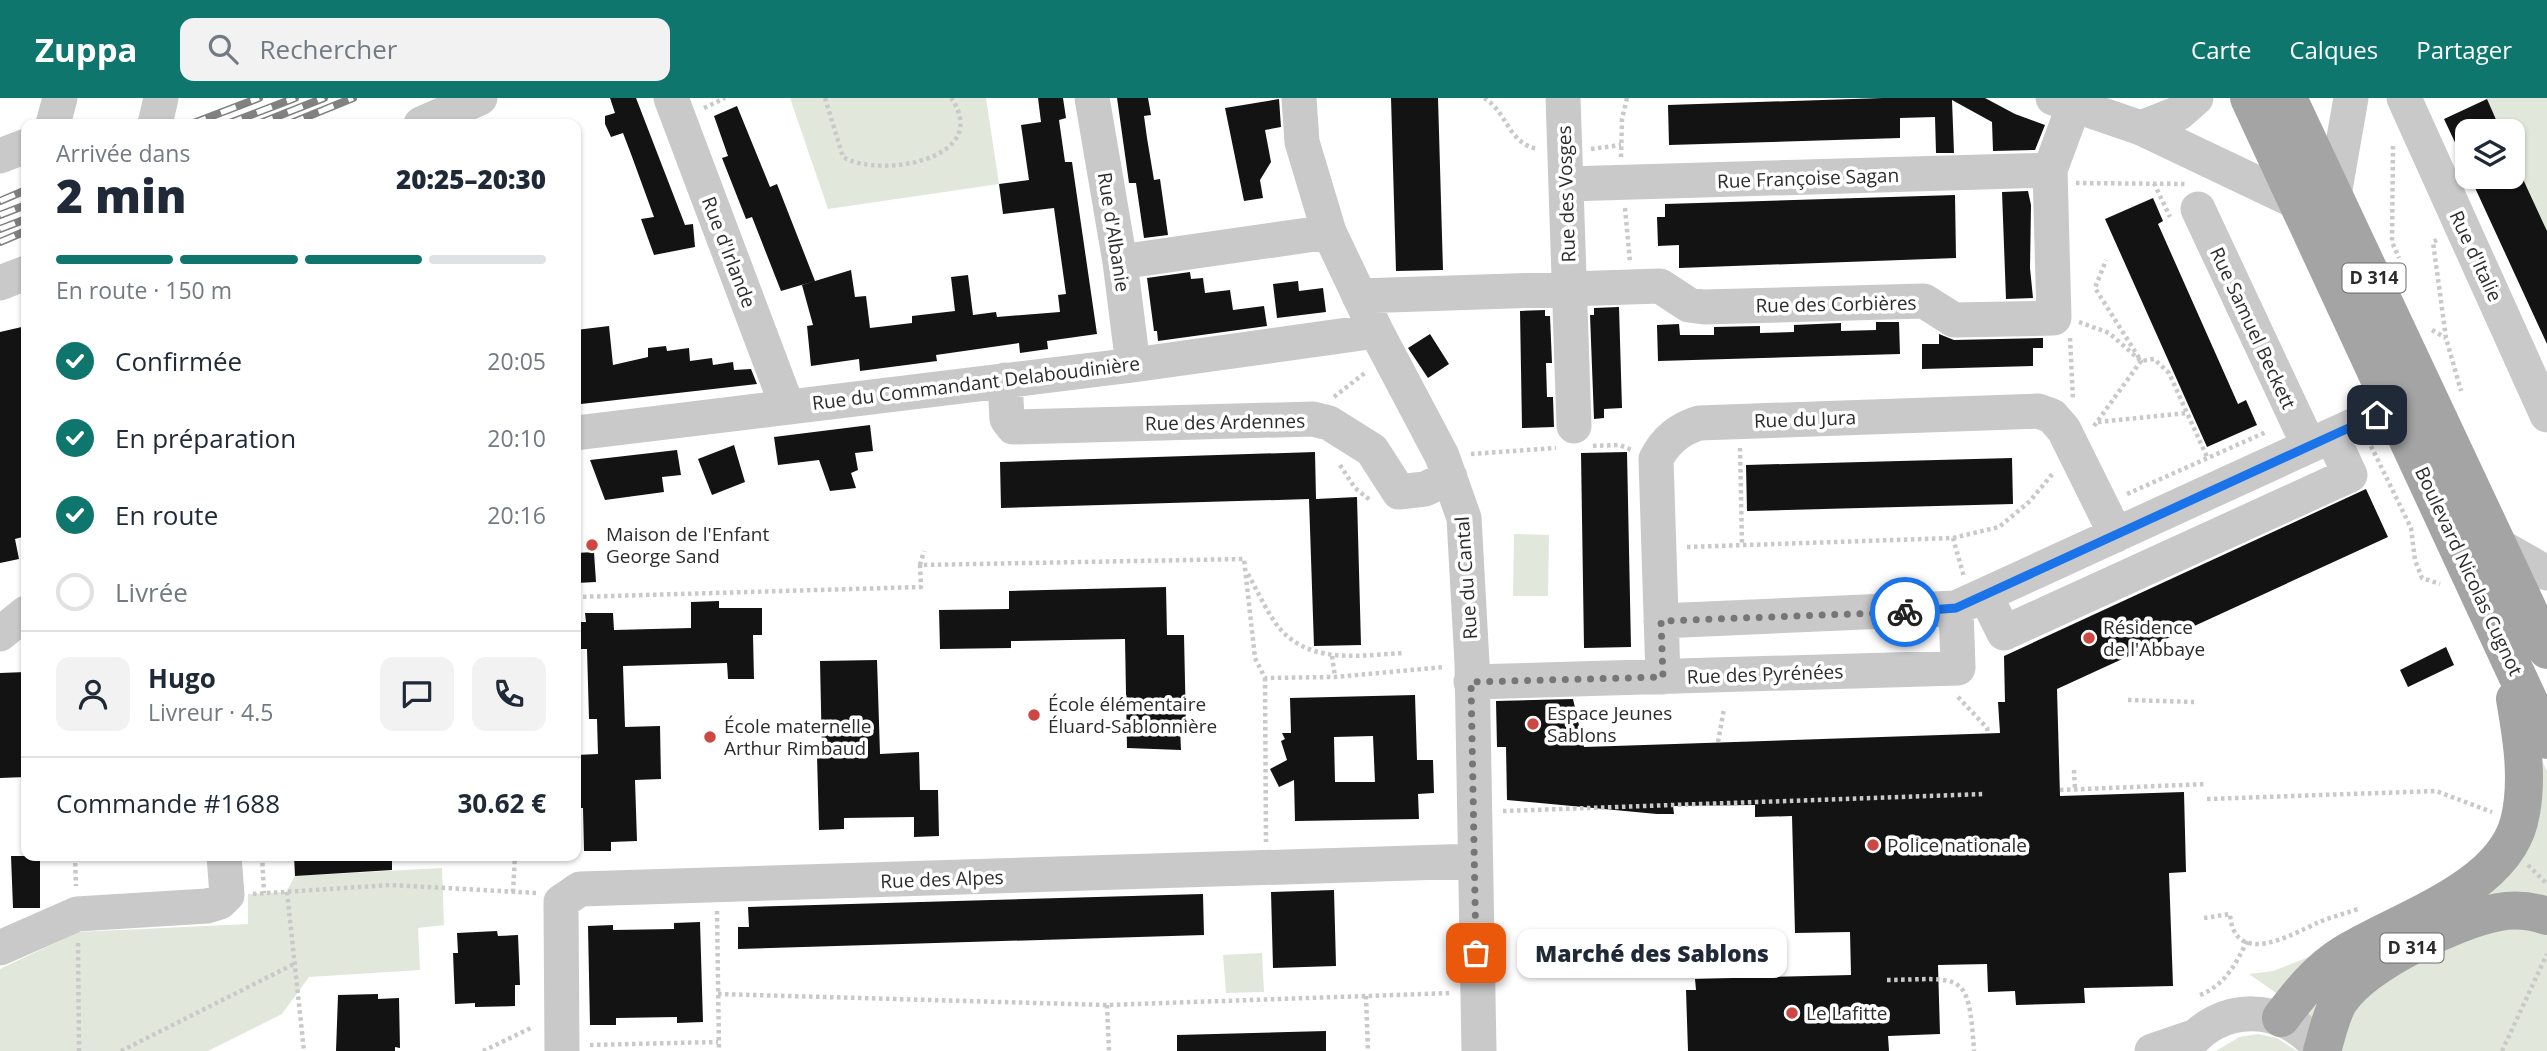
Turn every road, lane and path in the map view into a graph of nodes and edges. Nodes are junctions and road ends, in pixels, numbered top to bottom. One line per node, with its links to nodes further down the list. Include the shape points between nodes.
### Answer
1 (60, 98): 16 (street)
2 (161, 98): 17 (street)
3 (480, 98): 18 (street)
4 (671, 98): 43 (street, Rue d'Irlande)
5 (825, 98): 6 (path, via 842,157 856,165 886,167 950,148 960,133 959,109)
6 (951, 98)
7 (1092, 98): 29 (street, Rue d'Albanie)
8 (1299, 98): 27 (street, Rue du Cantal, via 1302,142)
9 (1563, 98): 23 (street, Rue des Vosges)
10 (2196, 98): 19 (street, via 2179,113)
11 (2249, 98): 24 (main road, Boulevard Nicolas Cugnot / D 314)
12 (2288, 98): 24 (main road, Boulevard Nicolas Cugnot / D 314)
13 (2351, 98): 24 (street)
14 (2064, 102): 19 (street); 22 (street)
15 (2406, 102): 26 (street, Rue d'Italie); 30 (path, via 2394,115 2392,242)
16 (54, 119)
17 (156, 119)
18 (432, 119)
19 (2141, 128): 24 (street)
20 (21, 148): 21 (street)
21 (0, 156)
22 (2050, 177): 23 (street, Rue Françoise Sagan); 25 (path, via 2195,184 2207,205); 35 (street)
23 (1566, 184): 33 (street, Rue des Vosges)
24 (2317, 200): 44 (main road, Boulevard Nicolas Cugnot / D 314); 59 (main road, Boulevard Nicolas Cugnot / D 314)
25 (2198, 209): 50 (street, Rue Samuel Beckett)
26 (2463, 227): 38 (path, via 2433,242); 46 (street, Rue d'Italie)
27 (1329, 232): 29 (street); 34 (street, Rue du Cantal)
28 (2106, 260): 39 (path, via 2095,288)
29 (1120, 262): 40 (street, Rue d'Albanie)
30 (2402, 264)
31 (21, 275): 32 (street)
32 (0, 283)
33 (1569, 289): 34 (street, Rue des Corbières); 35 (street, Rue des Corbières, via 1660,286 1689,305 1704,307 1924,300 1954,320); 51 (street)
34 (1359, 296): 37 (street, Rue du Cantal)
35 (2054, 318): 39 (path, via 2109,333); 49 (path, via 2071,339)
36 (2428, 320): 38 (path, via 2433,331)
37 (1376, 331): 40 (street, Rue du Commandant Delaboudinière); 55 (street, Rue du Cantal)
38 (2446, 338): 42 (path)
39 (2141, 360): 45 (path, via 2154,359 2169,373); 49 (path)
40 (1133, 366): 41 (street, Rue du Commandant Delaboudinière)
41 (1005, 380): 43 (street, Rue du Commandant Delaboudinière); 55 (street, Rue des Ardennes, via 1007,419 1013,427 1313,419 1329,422 1372,450 1399,492 1426,489)
42 (2464, 403)
43 (787, 406): 48 (street, Rue du Commandant Delaboudinière)
44 (2394, 407): 50 (street); 75 (main road, Boulevard Nicolas Cugnot / D 314)
45 (2187, 413): 49 (path); 53 (path)
46 (2547, 415)
47 (1740, 422): 49 (street, Rue du Jura, via 2038,411); 54 (street, Rue du Jura, via 1688,427 1664,444); 58 (path)
48 (581, 432)
49 (2078, 434): 56 (street, Rue du Jura); 57 (path, via 2030,501 1999,527)
50 (2312, 434): 53 (path); 56 (street); 67 (street, via 2350,475 2004,633)
51 (1574, 440): 54 (path, via 1619,444); 55 (path)
52 (2373, 451): 65 (path, via 2411,528 2422,578 2434,580)
53 (2207, 457): 56 (path)
54 (1656, 459): 60 (street)
55 (1446, 466): 76 (street, Rue du Cantal, via 1464,517)
56 (2109, 520): 67 (street)
57 (1953, 538): 58 (path); 67 (path)
58 (1742, 545): 60 (path)
59 (2501, 547): 64 (street); 68 (main road, D 314, via 2529,577); 72 (main road, Boulevard Nicolas Cugnot / D 314)
60 (1659, 548): 70 (street)
61 (924, 551): 62 (path)
62 (920, 565): 63 (path, via 1244,559); 66 (path, via 921,587)
63 (1246, 571): 74 (path, via 1281,630 1305,649); 79 (path, via 1255,658)
64 (2547, 573)
65 (2446, 593)
66 (581, 597)
67 (1971, 601): 70 (street); 78 (street, Rue des Pyrénées, via 1958,668)
68 (2547, 615)
69 (21, 617): 71 (street)
70 (1661, 621): 78 (street)
71 (0, 634)
72 (2547, 650)
73 (1404, 653): 74 (path)
74 (1332, 656): 77 (path)
75 (2508, 656): 85 (main road, Boulevard Nicolas Cugnot / D 314); 125 (main road, via 2524,760 2521,811 2511,841 2470,886 2342,955)
76 (1471, 672): 77 (path); 78 (street, Rue des Pyrénées); 94 (street, Rue du Cantal)
77 (1335, 677): 79 (path)
78 (1663, 677)
79 (1265, 678): 103 (path)
80 (1958, 696): 84 (path, via 1987,728)
81 (2128, 700): 82 (path)
82 (2194, 702)
83 (1724, 709): 86 (path)
84 (1987, 734)
85 (2547, 740)
86 (1718, 742)
87 (2074, 769): 90 (path)
88 (2207, 784): 90 (path)
89 (2060, 790): 90 (path)
90 (2075, 790)
91 (1985, 794): 94 (path)
92 (2207, 799): 95 (path, via 2436,791)
93 (2500, 803): 95 (path)
94 (1474, 812): 102 (street, Rue du Cantal)
95 (2497, 814): 96 (path)
96 (2492, 824)
97 (2520, 857): 104 (path)
98 (75, 861): 112 (path)
99 (224, 861): 109 (street)
100 (262, 861): 108 (path)
101 (515, 861): 106 (path)
102 (1475, 861): 103 (street, Rue des Alpes); 120 (street, Rue du Cantal)
103 (1266, 869): 105 (street, Rue des Alpes)
104 (2547, 884)
105 (717, 886): 110 (street, Rue des Alpes, via 580,889); 121 (path)
106 (513, 891): 107 (path, via 390,886); 110 (path, via 535,892)
107 (287, 892): 108 (path); 118 (path)
108 (264, 893): 109 (path)
109 (227, 895): 112 (street, via 207,906)
110 (561, 902): 126 (street)
111 (2362, 908): 115 (path, via 2274,944)
112 (77, 914): 116 (street); 129 (path)
113 (2547, 916): 139 (main road, D 314, via 2502,911 2465,920 2361,977 2339,1002)
114 (2204, 918): 115 (path, via 2230,914 2234,930)
115 (2248, 941): 122 (path, via 2217,988)
116 (0, 948)
117 (2547, 954): 140 (path)
118 (295, 964): 130 (path); 131 (path)
119 (1887, 980): 137 (path, via 1952,979 1964,988)
120 (1477, 992): 123 (path); 136 (street, Rue du Cantal)
121 (718, 994): 124 (path); 127 (path)
122 (2200, 995)
123 (1366, 996): 124 (path); 135 (path)
124 (1107, 1005): 134 (path)
125 (2278, 1017): 128 (street, via 2236,1015 2215,1022); 139 (street, via 2304,1031)
126 (562, 1042): 127 (path); 132 (path, via 538,1025)
127 (718, 1042): 133 (path)
128 (2190, 1043): 138 (street)
129 (79, 1051)
130 (121, 1051)
131 (304, 1051)
132 (483, 1051)
133 (719, 1051)
134 (1110, 1051)
135 (1368, 1051)
136 (1479, 1051)
137 (1974, 1051)
138 (2152, 1051)
139 (2321, 1051)
140 (2502, 1051)

